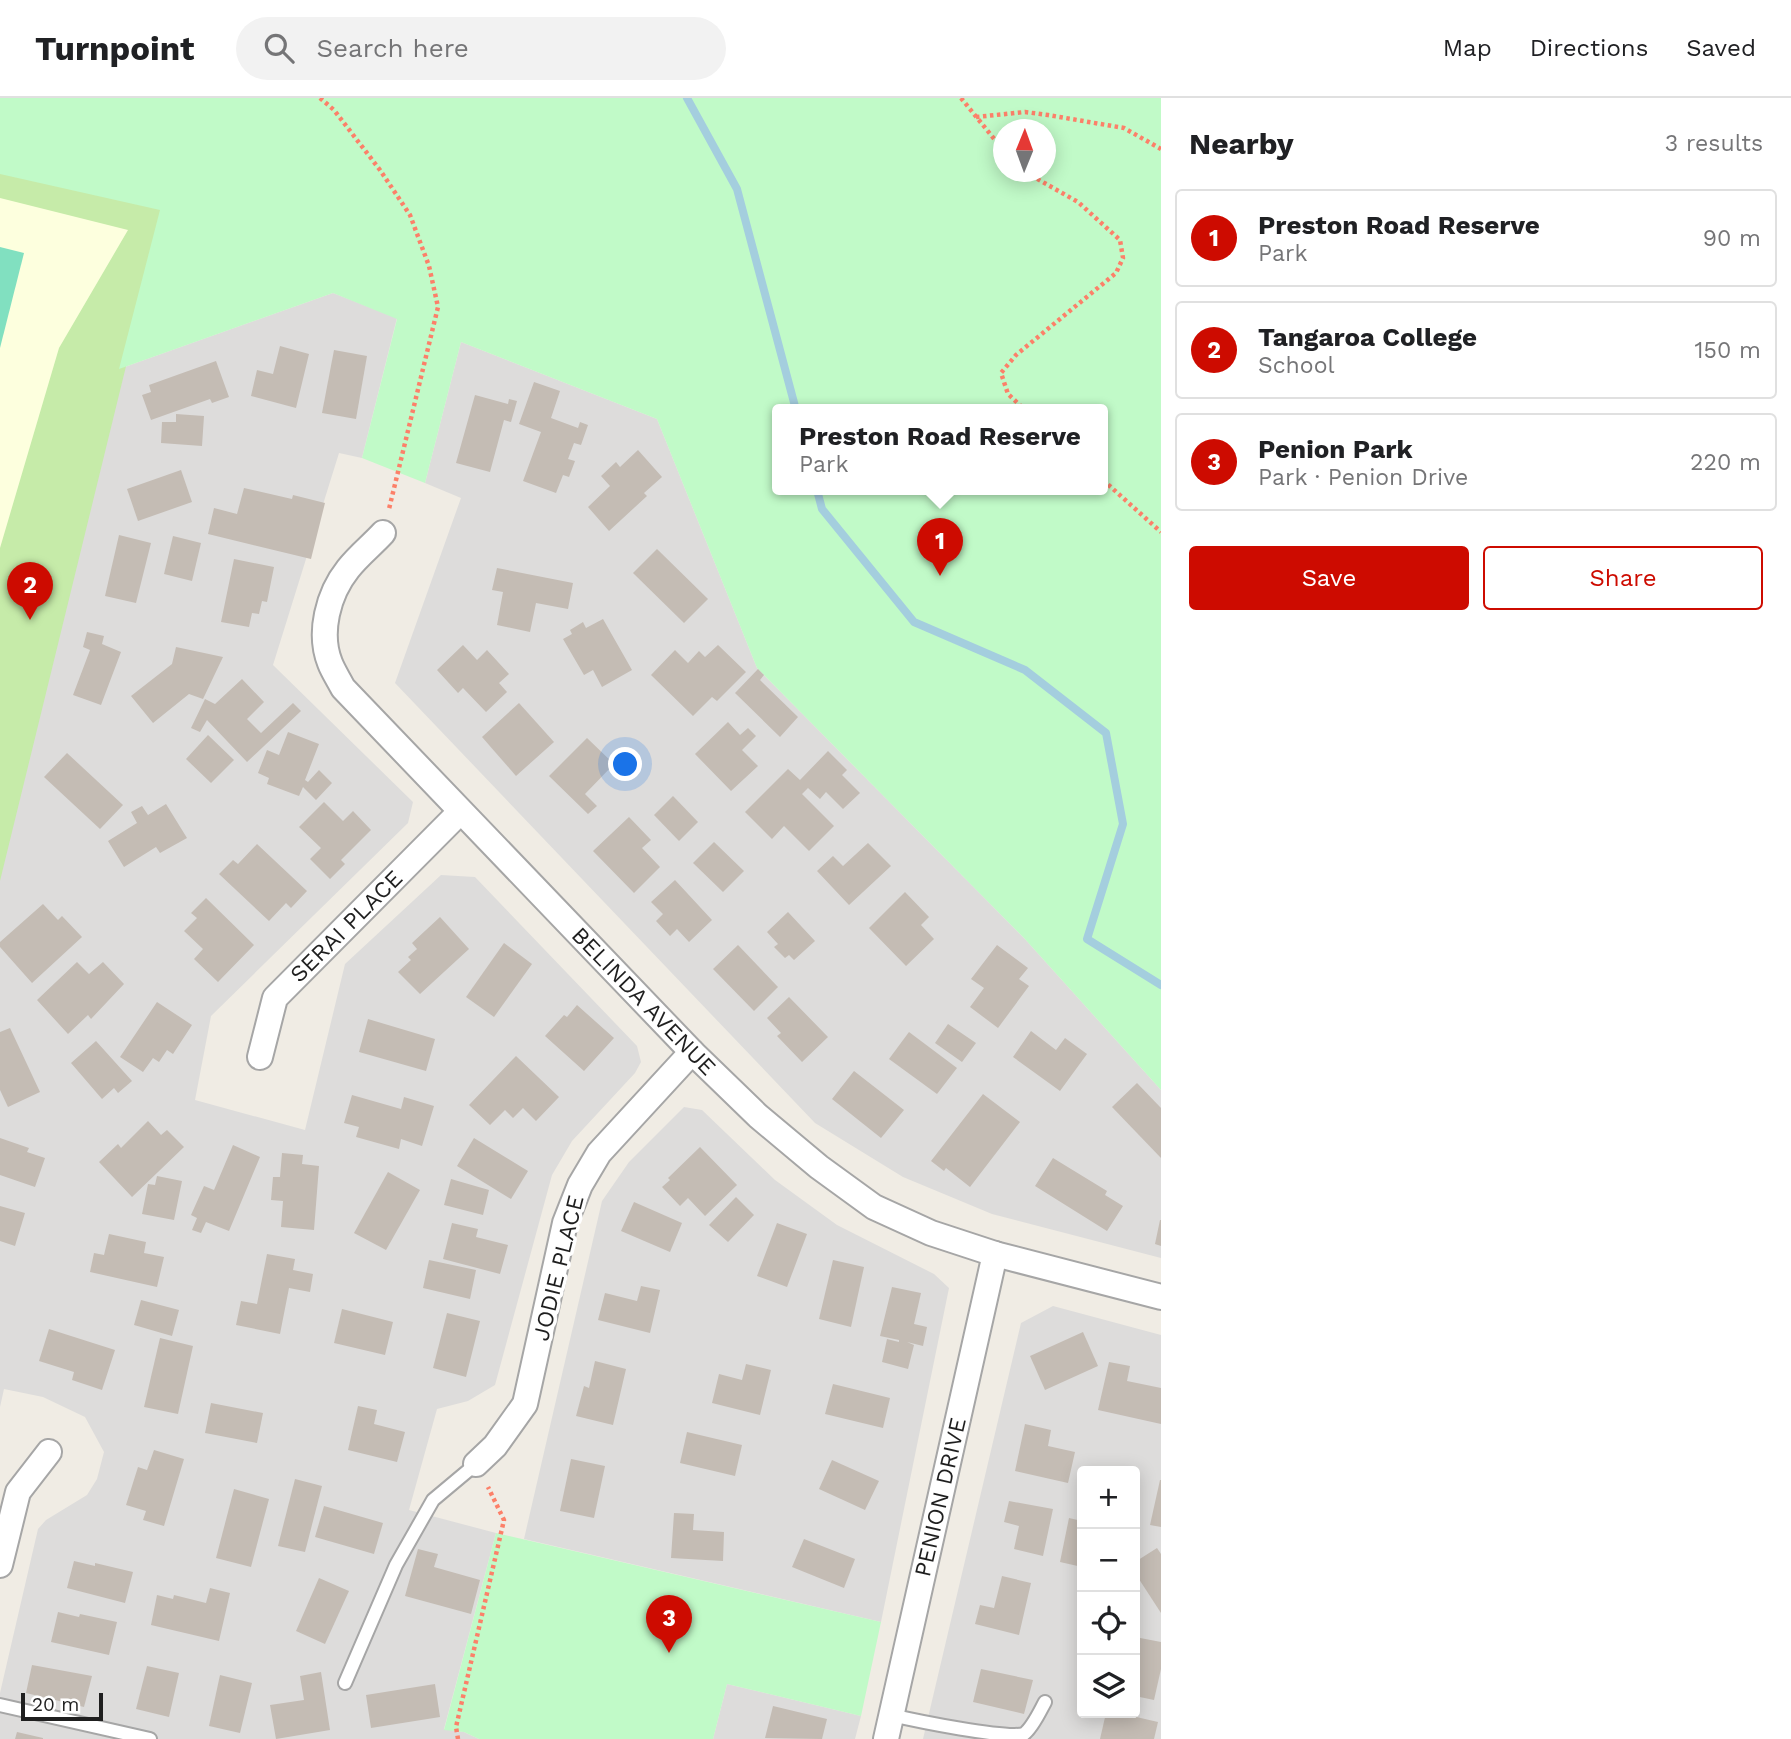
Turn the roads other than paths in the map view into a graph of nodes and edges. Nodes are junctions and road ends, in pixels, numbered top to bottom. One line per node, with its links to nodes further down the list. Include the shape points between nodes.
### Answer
1 (383, 533): 2 (street, BELINDA AVENUE, via 347,570 332,597 325,632 330,663 343,688)
2 (460, 812): 3 (street, BELINDA AVENUE); 4 (street, SERAI PLACE, via 275,998)
3 (692, 1052): 5 (street, BELINDA AVENUE, via 758,1116 874,1207 930,1233); 8 (street, JODIE PLACE, via 599,1153 580,1185 565,1223 525,1404)
4 (260, 1057)
5 (995, 1254): 6 (street, BELINDA AVENUE); 13 (street, PENION DRIVE)
6 (1161, 1297)
7 (49, 1452): 9 (street, via 18,1492)
8 (476, 1464): 10 (lane, via 433,1500 396,1564)
9 (0, 1565)
10 (345, 1683)
11 (1045, 1702): 13 (lane, via 1026,1733 1015,1738)
12 (0, 1705): 14 (lane)
13 (888, 1727)
14 (150, 1739)

